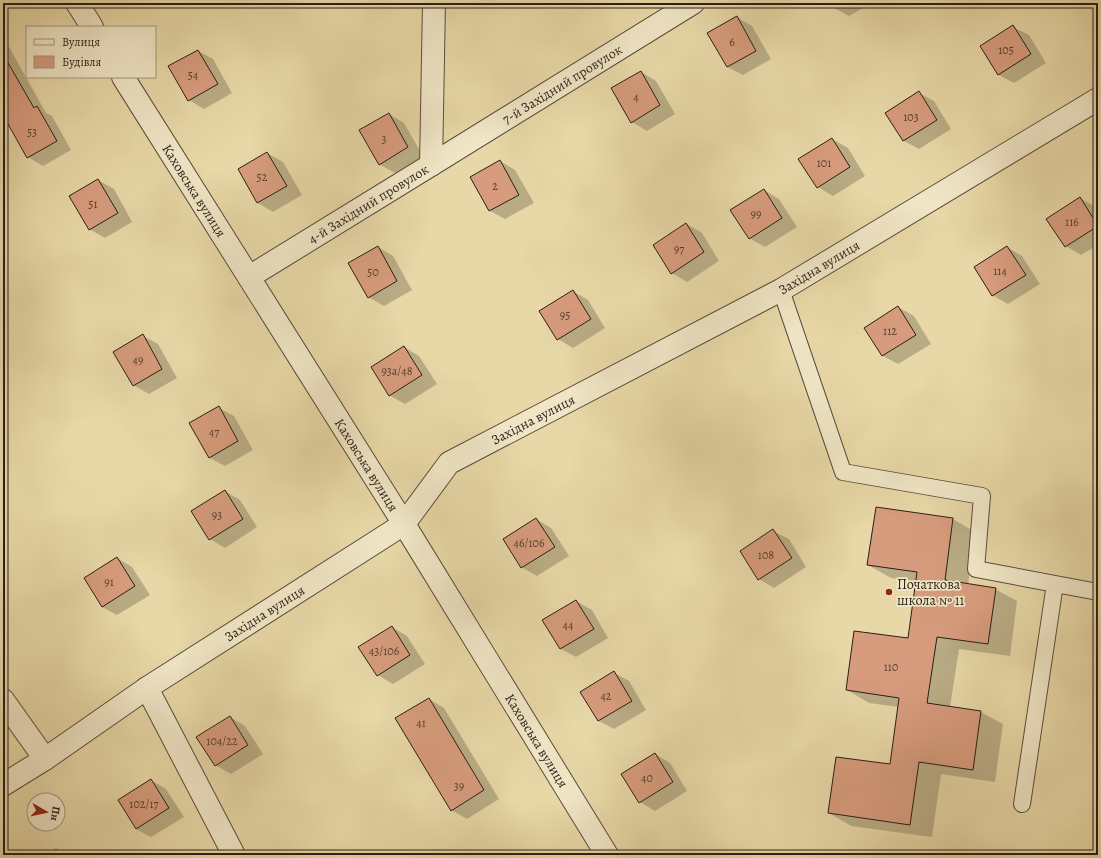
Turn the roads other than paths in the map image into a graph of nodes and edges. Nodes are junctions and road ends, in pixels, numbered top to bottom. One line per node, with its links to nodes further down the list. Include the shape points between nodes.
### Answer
1 (77, 3): 4 (street)
2 (434, 3): 7 (street, 4-й Західний провулок)
3 (693, 3): 7 (street, 7-й Західний провулок)
4 (91, 26)
5 (124, 78): 8 (street, Каховська вулиця)
6 (1098, 99): 9 (street, Західна вулиця)
7 (431, 166): 8 (street, 4-й Західний провулок)
8 (249, 277): 10 (street, Каховська вулиця)
9 (781, 290): 10 (street, Західна вулиця, via 449,463); 11 (lane, via 843,472 982,496 976,570)
10 (404, 524): 13 (street, Західна вулиця); 19 (street, Каховська вулиця)
11 (1055, 584): 12 (lane); 17 (lane)
12 (1098, 592)
13 (147, 688): 15 (street, Західна вулиця); 18 (street)
14 (3, 700): 15 (street)
15 (45, 759): 16 (street, Західна вулиця)
16 (3, 786)
17 (1022, 804)
18 (234, 855)
19 (607, 855)

